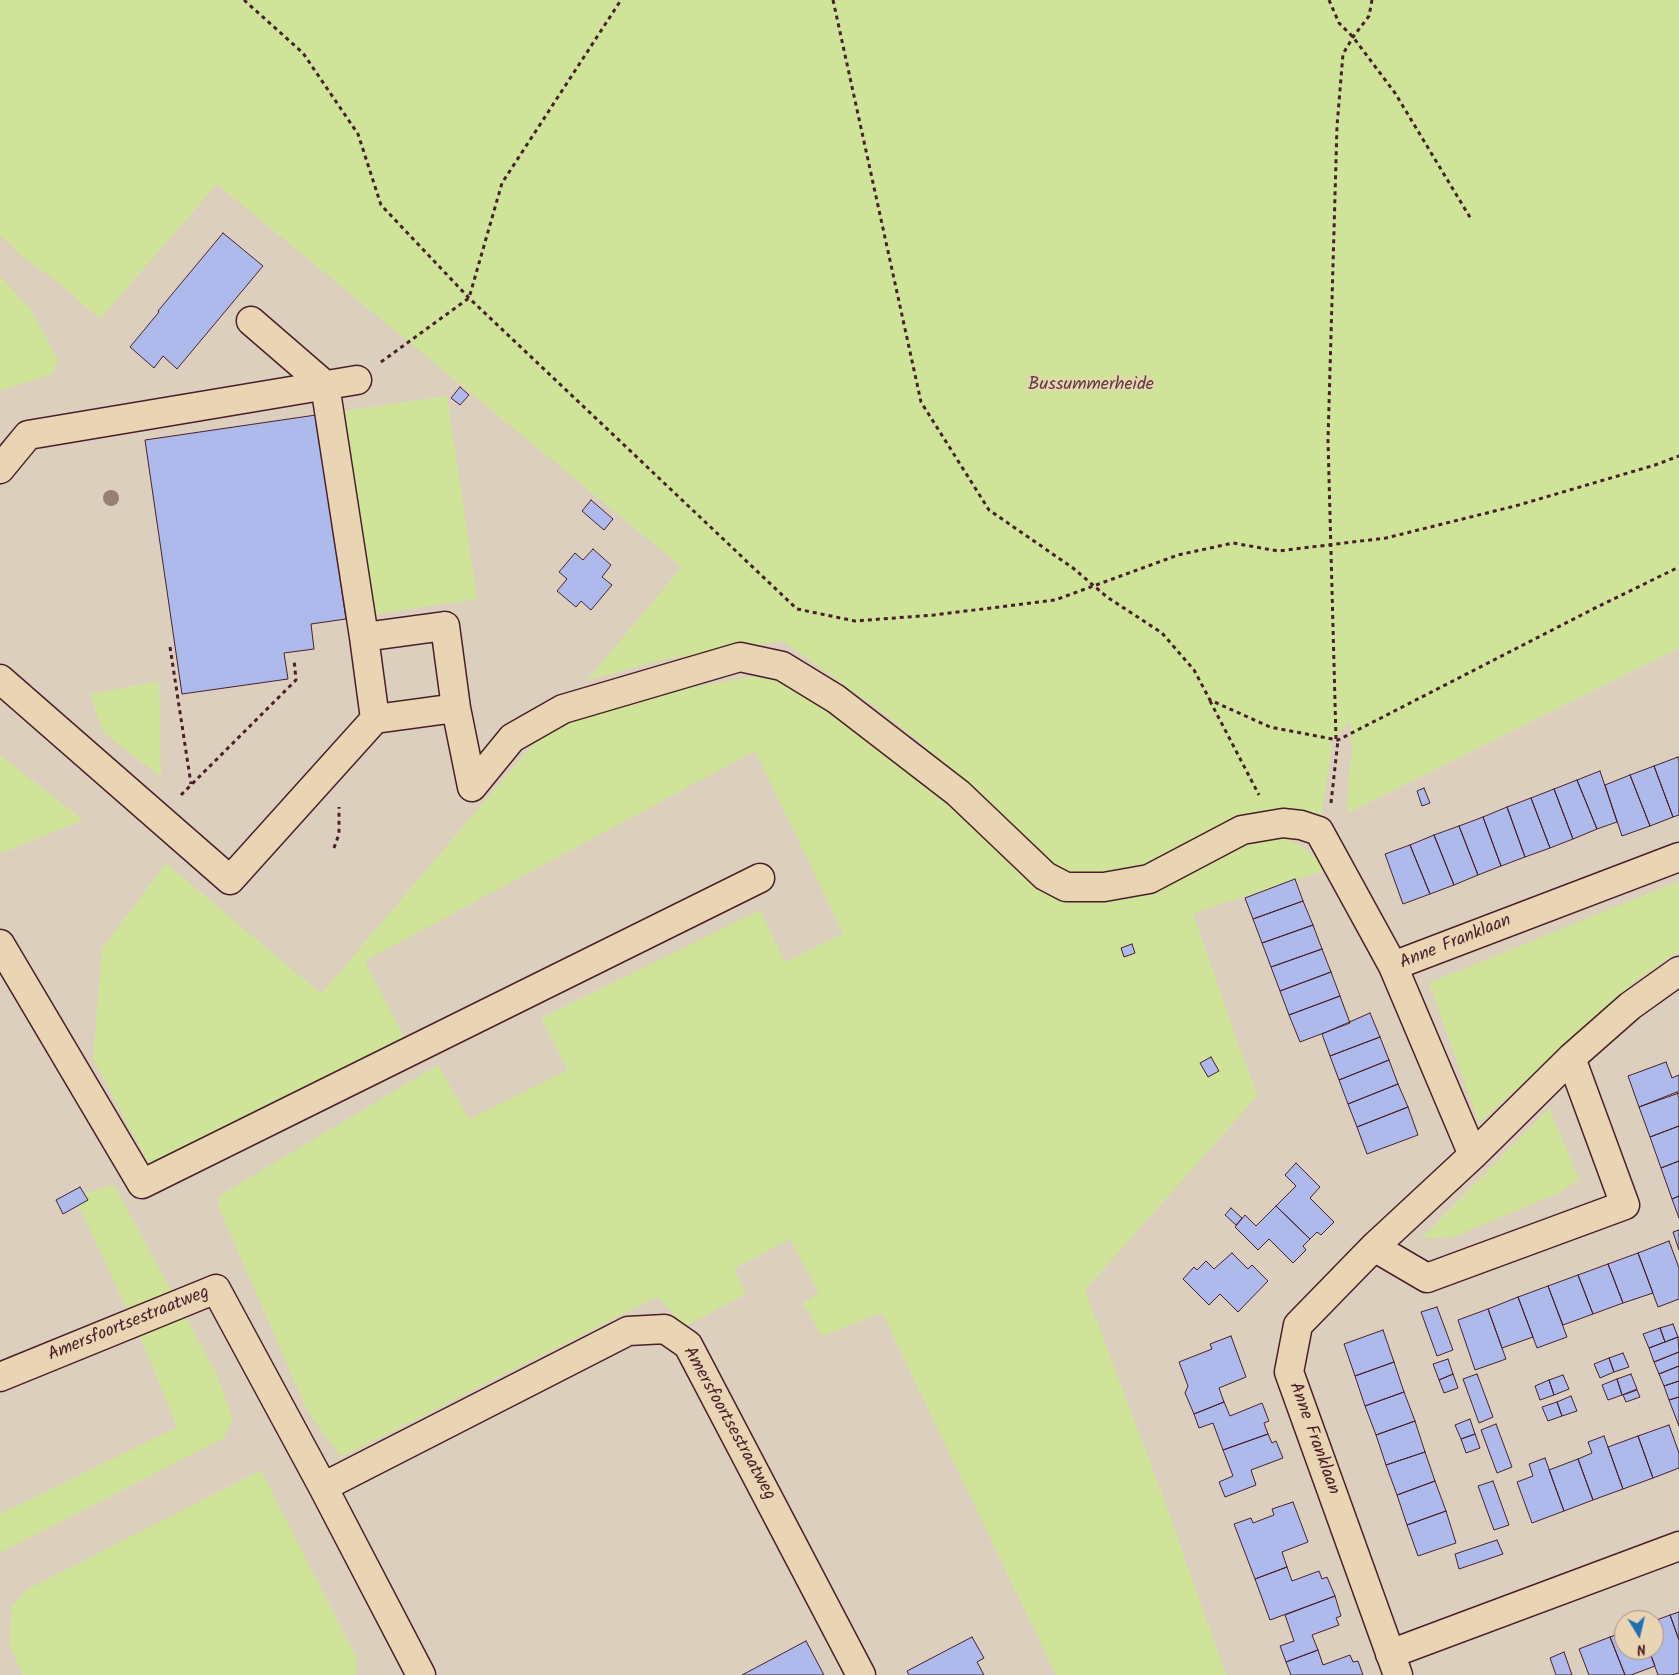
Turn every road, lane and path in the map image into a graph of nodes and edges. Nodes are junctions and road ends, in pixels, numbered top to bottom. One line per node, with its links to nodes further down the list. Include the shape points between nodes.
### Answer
1 (244, 0): 8 (path, via 302,53 358,134 381,205)
2 (622, 0): 8 (path, via 502,184)
3 (833, 0): 16 (path, via 922,402 989,510)
4 (1329, 0): 6 (path, via 1339,23)
5 (1372, 0): 6 (path, via 1369,16)
6 (1353, 37): 7 (path, via 1395,93); 14 (path, via 1343,54 1337,126 1328,440)
7 (1471, 219)
8 (469, 298): 10 (path); 16 (path, via 797,609 855,621 884,619 1055,600)
9 (251, 321): 11 (street)
10 (357, 380): 11 (street)
11 (325, 385): 13 (street, via 28,435); 17 (street)
12 (1679, 456): 14 (path, via 1515,506 1386,538)
13 (0, 469)
14 (1331, 544): 16 (path, via 1278,551 1233,543 1178,555); 24 (path)
15 (1679, 567): 24 (path)
16 (1094, 586): 21 (path, via 1162,633 1194,670)
17 (364, 637): 22 (street, via 445,626); 23 (street)
18 (170, 648): 25 (path)
19 (294, 659): 25 (path, via 296,680)
20 (0, 680): 26 (street)
21 (1210, 700): 24 (path, via 1270,727); 27 (path, via 1261,801)
22 (456, 708): 23 (street); 27 (street, via 472,787 512,738 563,708 740,656 782,666 836,699 943,782 1046,876 1066,887 1104,887 1149,879 1242,830)
23 (375, 719): 26 (street, via 230,880)
24 (1337, 740): 28 (path, via 1330,810)
25 (191, 785): 26 (path)
26 (158, 818)
27 (1283, 824): 28 (street)
28 (1319, 831): 32 (street)
29 (1679, 857): 32 (street, Anne Franklaan)
30 (760, 878): 31 (street, via 142,1184)
31 (0, 944)
32 (1393, 966): 35 (street, Anne Franklaan)
33 (1679, 972): 34 (street, Anne Franklaan, via 1630,1006)
34 (1572, 1058): 35 (street, Anne Franklaan); 36 (street, via 1625,1205 1427,1278)
35 (1473, 1155): 36 (street, Anne Franklaan)
36 (1374, 1247): 40 (street, Anne Franklaan, via 1298,1325 1289,1372)
37 (0, 1377): 38 (street, Amersfoortsestraatweg, via 216,1289)
38 (323, 1487): 41 (street, Amersfoortsestraatweg); 42 (street, Amersfoortsestraatweg, via 628,1331 665,1329 688,1345)
39 (1679, 1546): 40 (street, Anne Franklaan)
40 (1394, 1664)
41 (421, 1675)
42 (862, 1675)

